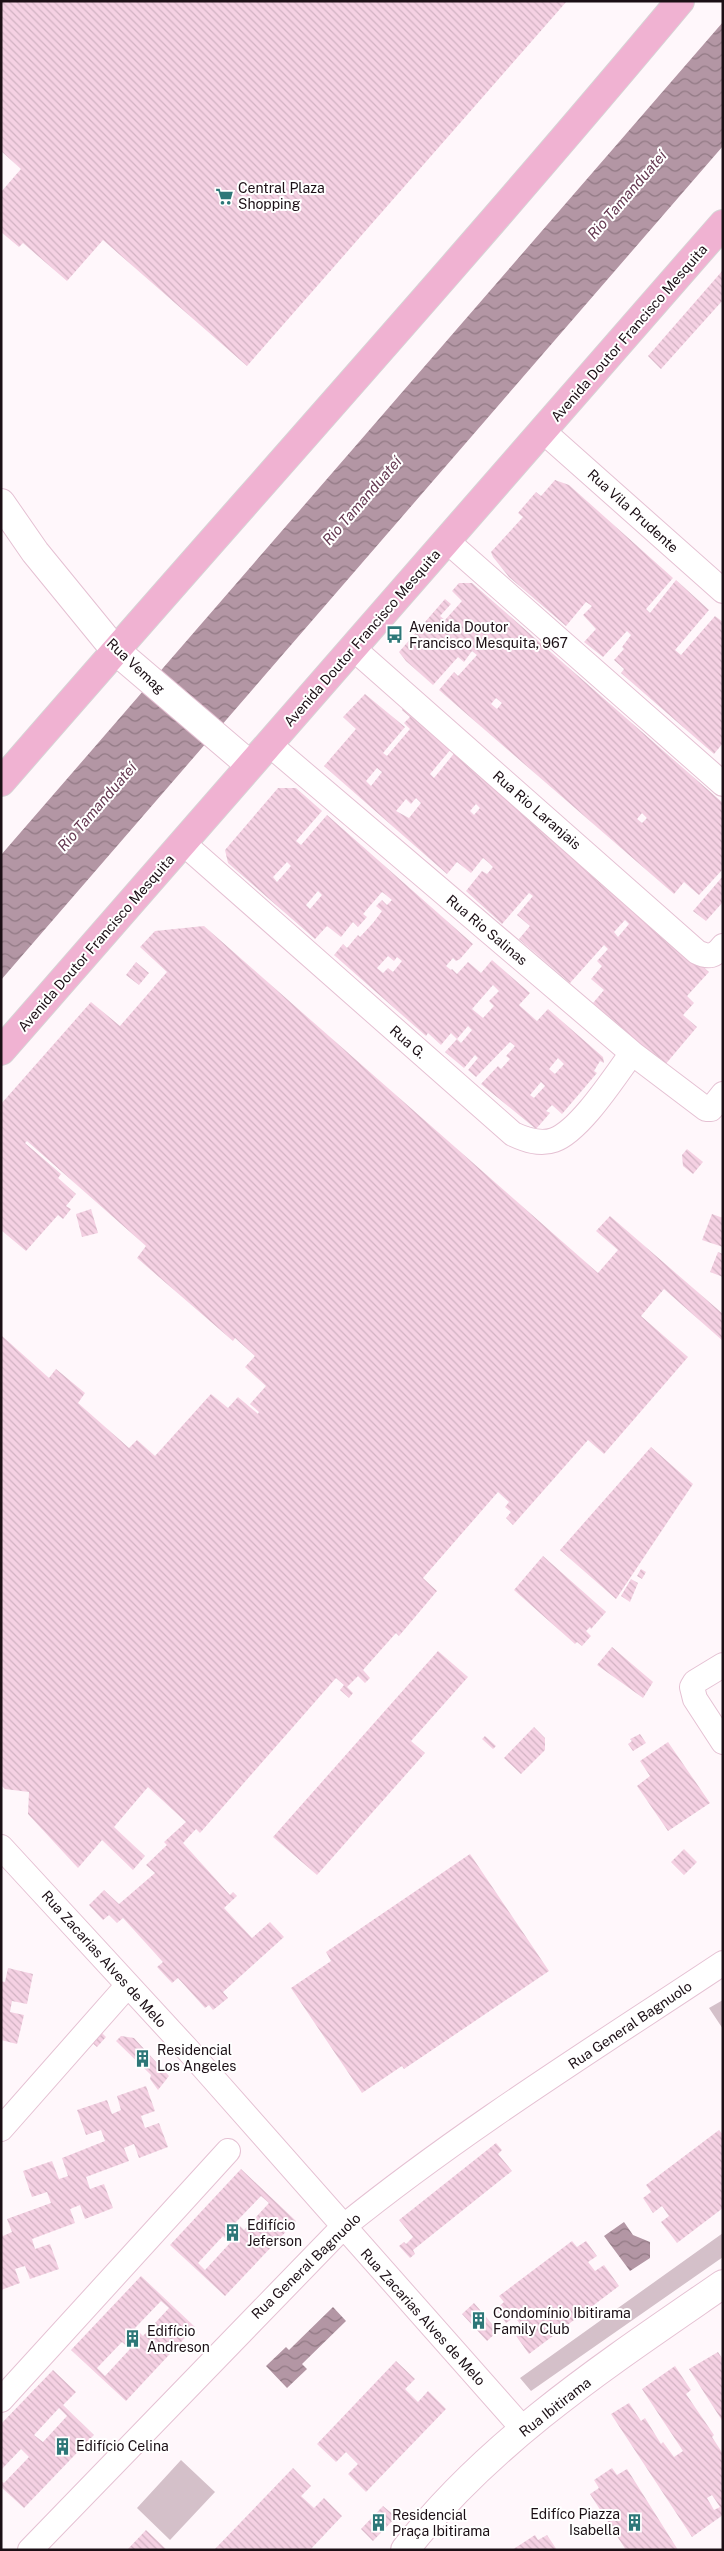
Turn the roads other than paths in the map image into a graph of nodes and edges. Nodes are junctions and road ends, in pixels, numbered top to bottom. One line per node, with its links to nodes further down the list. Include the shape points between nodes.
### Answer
1 (680, 1): 8 (highway, via 576,127)
2 (723, 224): 3 (highway, Avenida Doutor Francisco Mesquita)
3 (544, 432): 5 (highway, Avenida Doutor Francisco Mesquita); 6 (street, Rua Vila Prudente)
4 (1, 503): 8 (main road, Rua Vemag, via 35,552)
5 (448, 541): 7 (highway, Avenida Doutor Francisco Mesquita); 12 (street)
6 (721, 587)
7 (354, 649): 9 (highway, Avenida Doutor Francisco Mesquita); 14 (street, Rua Rio Laranjais, via 697,952 714,955)
8 (115, 650): 10 (main road, Rua Vemag); 11 (highway)
9 (269, 744): 10 (highway, Avenida Doutor Francisco Mesquita); 16 (street, Rua Rio Salinas)
10 (250, 765): 13 (highway, Avenida Doutor Francisco Mesquita)
11 (1, 782)
12 (723, 784)
13 (183, 843): 15 (highway, Avenida Doutor Francisco Mesquita); 16 (street, Rua G., via 513,1134 541,1142 565,1134 577,1124)
14 (723, 946)
15 (1, 1051)
16 (632, 1053): 17 (street, Rua Rio Salinas, via 706,1109)
17 (717, 1101)
18 (723, 1664): 19 (street, via 692,1687 695,1699)
19 (723, 1742)
20 (1, 1847): 22 (street, Rua Zacarias Alves de Melo)
21 (723, 1963): 25 (street, Rua General Bagnuolo, via 452,2144)
22 (128, 1985): 23 (street); 25 (street, Rua Zacarias Alves de Melo)
23 (1, 2129)
24 (228, 2151): 27 (street)
25 (343, 2226): 28 (street, Rua Zacarias Alves de Melo); 29 (street, Rua General Bagnuolo)
26 (723, 2284): 28 (main road, Rua Ibitirama)
27 (1, 2400)
28 (524, 2430): 30 (main road, Rua Ibitirama, via 464,2482)
29 (30, 2550)
30 (405, 2550)

